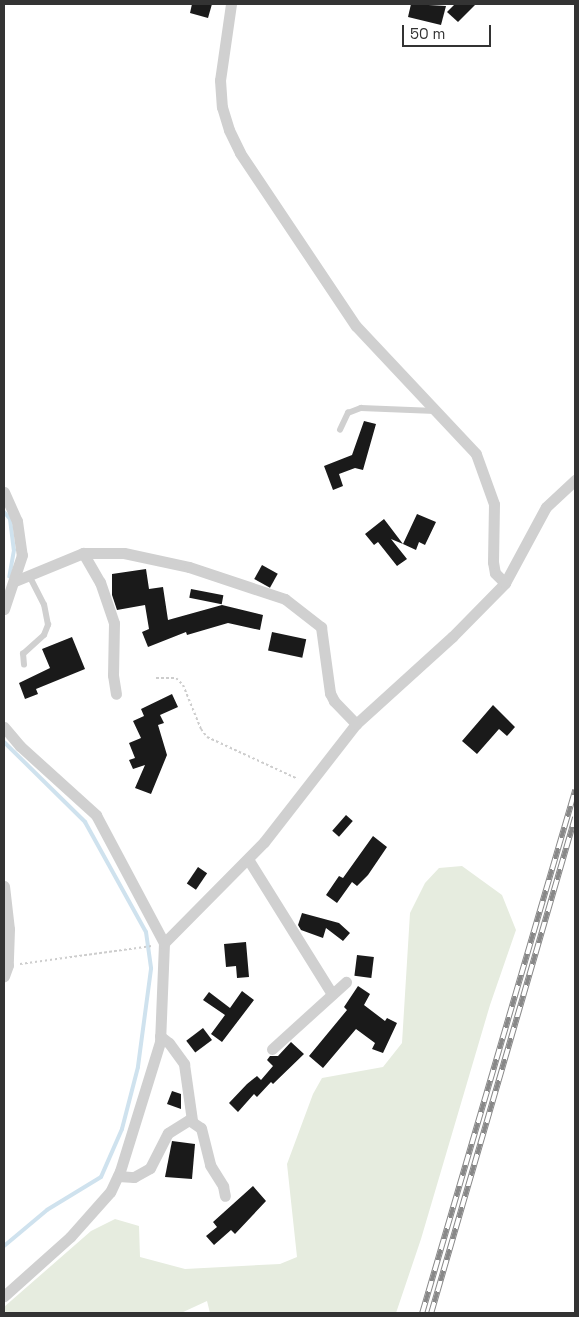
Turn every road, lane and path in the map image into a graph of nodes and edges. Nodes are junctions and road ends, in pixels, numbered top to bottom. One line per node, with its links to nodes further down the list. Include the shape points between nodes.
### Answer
1 (231, 4): 2 (street, via 222,62 221,98 229,130 240,153 356,326)
2 (437, 410): 3 (lane, via 429,413 382,407 360,408 348,413); 9 (street, via 476,454 483,468 496,521 492,562 495,573)
3 (340, 430)
4 (575, 480): 9 (street, via 546,507)
5 (4, 492): 8 (street, via 20,532 22,555)
6 (83, 553): 7 (street); 13 (street, via 100,582 114,623); 14 (street, via 124,553 189,567 285,599 321,627 330,693)
7 (29, 576): 8 (street); 11 (lane, via 44,605 48,625 44,634 23,654)
8 (15, 581): 10 (street)
9 (505, 583): 14 (street, via 452,637)
10 (4, 609)
11 (24, 665)
12 (156, 678): 16 (path, via 176,678 183,685 200,729 207,737)
13 (116, 694)
14 (356, 724): 16 (street)
15 (4, 727): 19 (street, via 20,746 96,815)
16 (310, 784): 17 (street)
17 (248, 859): 19 (street); 22 (street)
18 (4, 886): 20 (street, via 9,929)
19 (164, 944): 20 (path); 23 (street)
20 (6, 970)
21 (346, 982): 22 (street)
22 (332, 994): 24 (street)
23 (160, 1036): 25 (street, via 169,1042 184,1064); 26 (street, via 146,1093)
24 (272, 1049)
25 (192, 1120): 26 (street, via 181,1123 168,1133 150,1168 134,1177); 27 (street, via 201,1128 210,1165 224,1186)
26 (118, 1176): 28 (street, via 110,1192 70,1237)
27 (225, 1196)
28 (4, 1296)

